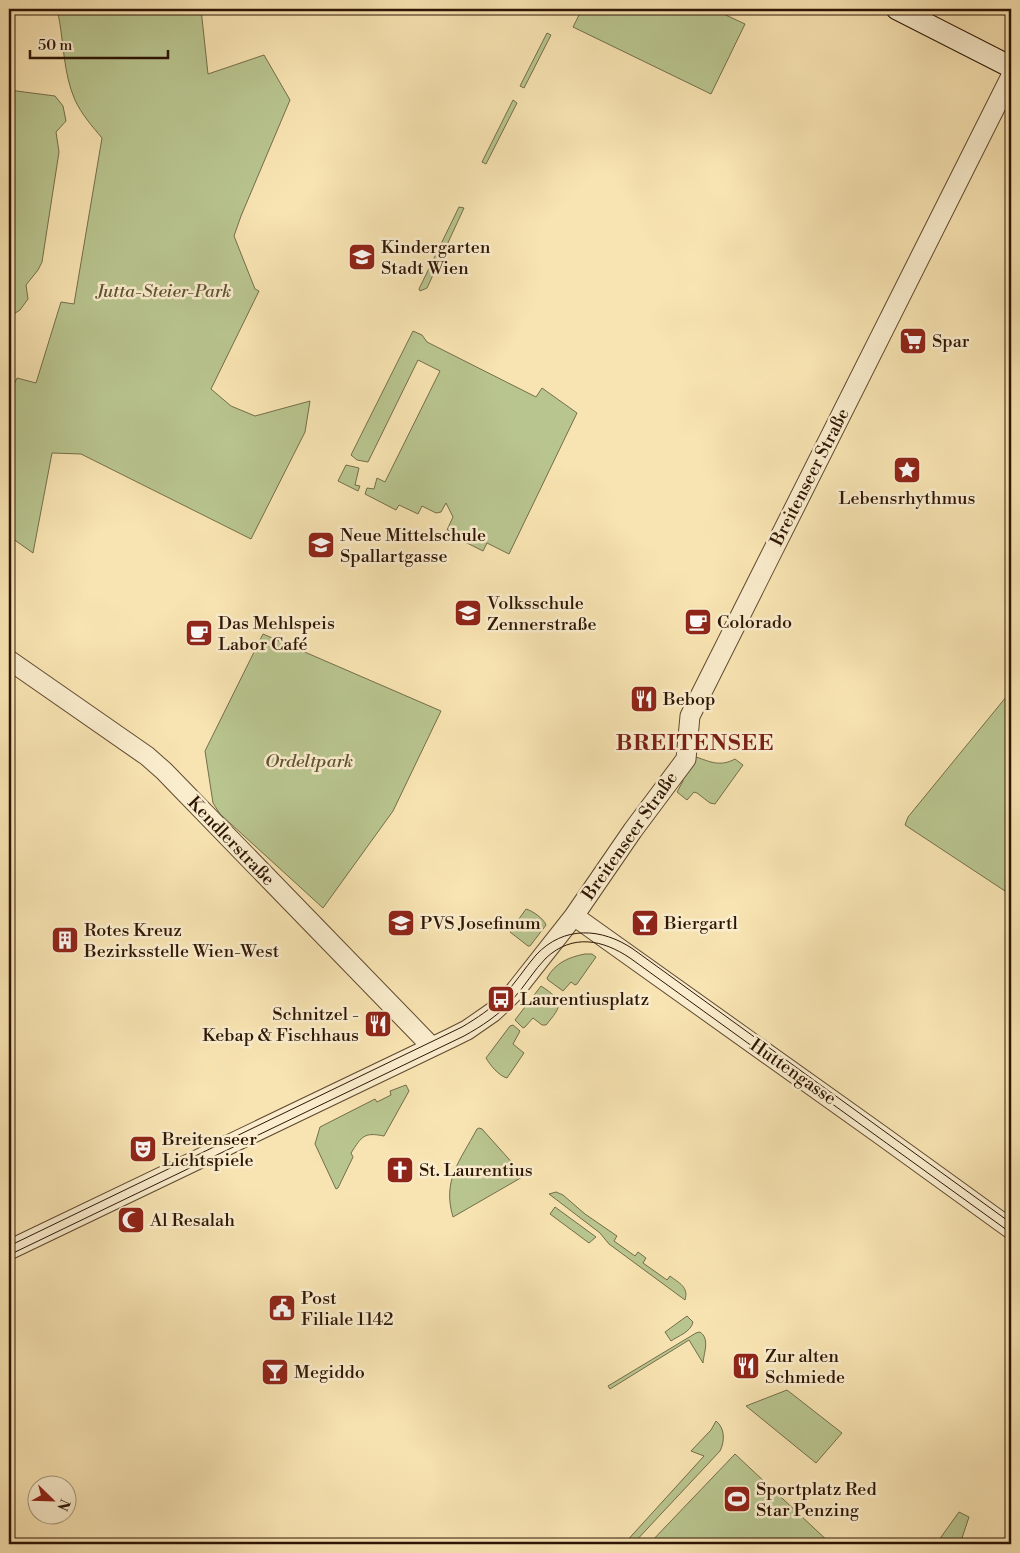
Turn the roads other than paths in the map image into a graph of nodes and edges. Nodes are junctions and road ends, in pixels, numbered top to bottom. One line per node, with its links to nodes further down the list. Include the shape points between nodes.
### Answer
1 (897, 9): 2 (main road)
2 (1011, 67)
3 (1011, 76): 5 (street, Breitenseer Straße, via 690,716 686,759)
4 (9, 660): 6 (street, Kendlerstraße, via 148,756)
5 (574, 916): 6 (street, Breitenseer Straße, via 515,991 493,1012 467,1030); 7 (street, Huttengasse)
6 (432, 1047): 8 (street, Breitenseer Straße)
7 (1011, 1229)
8 (9, 1250)

